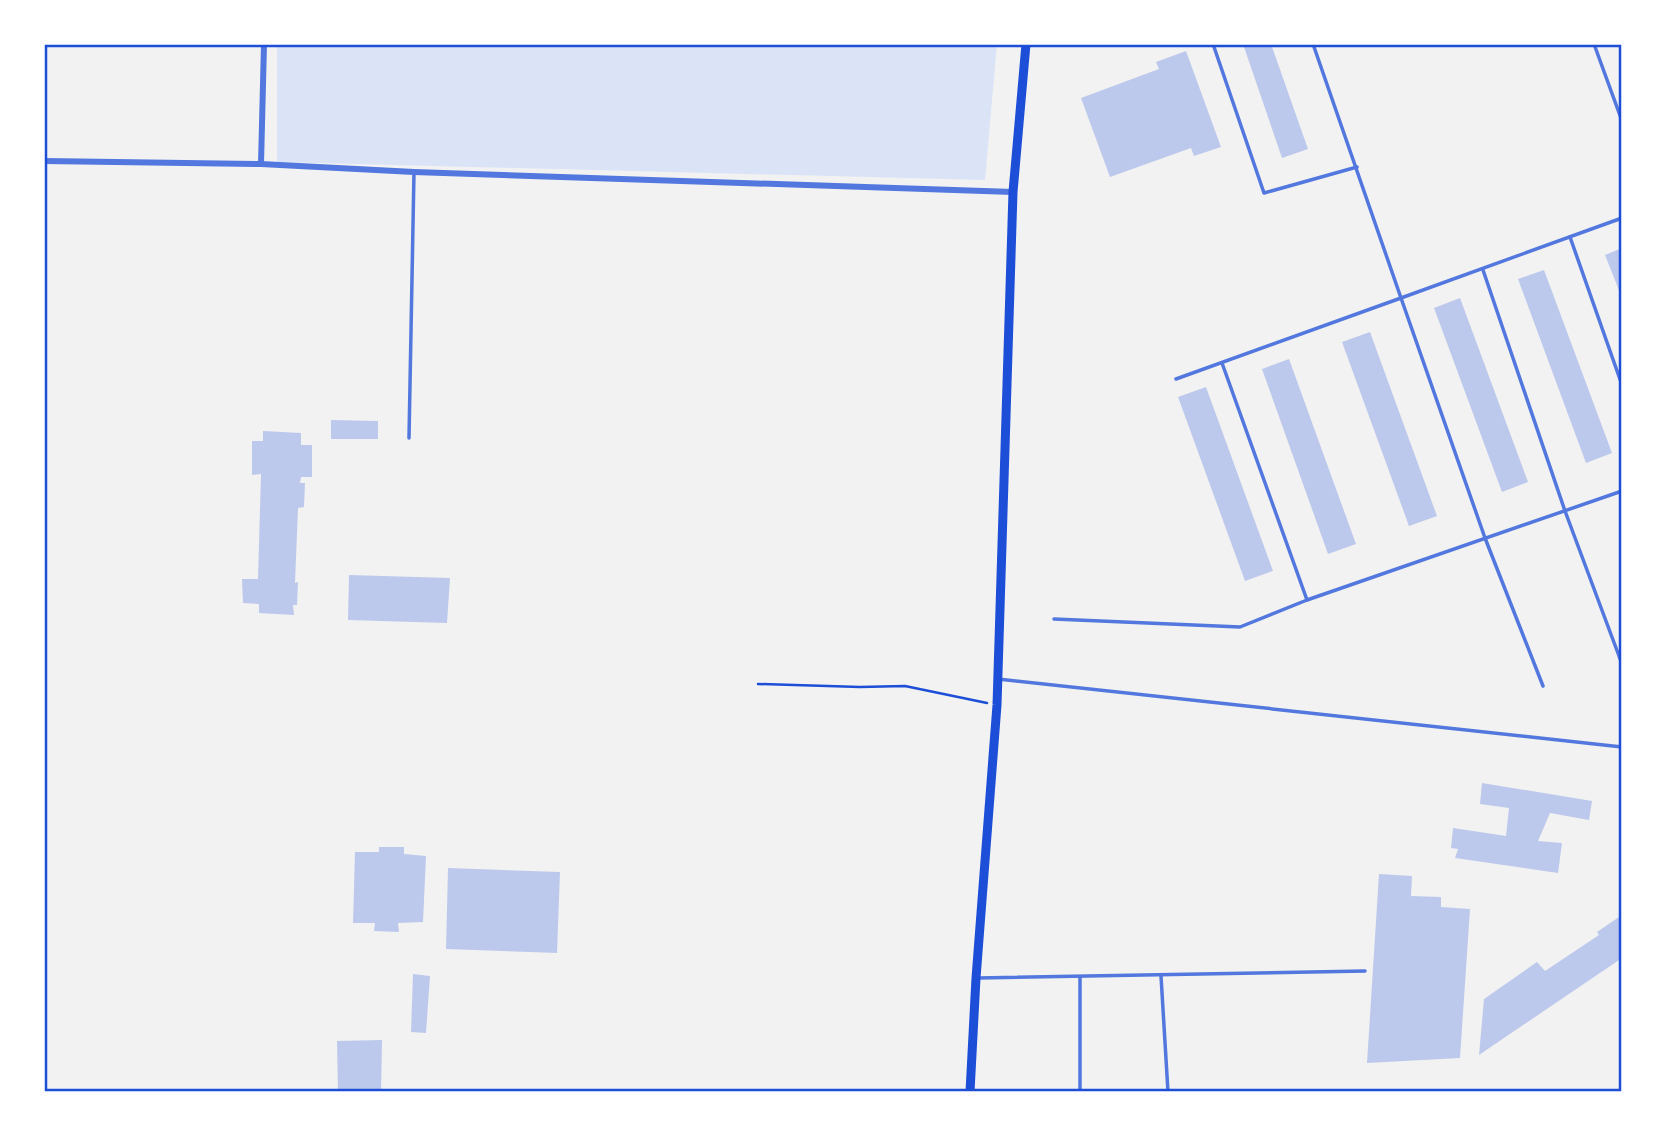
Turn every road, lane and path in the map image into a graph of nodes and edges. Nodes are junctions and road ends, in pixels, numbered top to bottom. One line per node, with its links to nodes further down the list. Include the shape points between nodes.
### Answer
1 (264, 44): 8 (street)
2 (1026, 44): 11 (main road)
3 (1213, 44): 9 (lane, via 1264,193)
4 (1313, 44): 9 (lane)
5 (1594, 44): 6 (lane)
6 (1622, 121)
7 (44, 161): 8 (street)
8 (261, 164): 10 (street)
9 (1357, 167): 15 (lane)
10 (414, 172): 11 (street); 19 (lane)
11 (1013, 192): 26 (main road)
12 (1622, 218): 13 (lane)
13 (1570, 237): 14 (lane); 18 (lane)
14 (1483, 269): 15 (lane); 21 (lane)
15 (1401, 298): 16 (lane); 22 (lane)
16 (1222, 363): 17 (lane); 23 (lane)
17 (1176, 379)
18 (1622, 385)
19 (409, 438)
20 (1622, 491): 21 (lane)
21 (1565, 511): 22 (lane); 25 (lane)
22 (1485, 538): 23 (lane); 28 (lane)
23 (1307, 600): 24 (lane, via 1240,627)
24 (1054, 619)
25 (1622, 664)
26 (998, 679): 29 (main road); 30 (lane)
27 (758, 684): 29 (path, via 905,686)
28 (1543, 686)
29 (997, 705): 34 (main road)
30 (1622, 747)
31 (1365, 971): 32 (lane)
32 (1161, 975): 33 (lane); 37 (lane)
33 (1080, 977): 34 (lane); 36 (lane)
34 (976, 978): 35 (main road)
35 (970, 1092)
36 (1080, 1092)
37 (1168, 1092)

